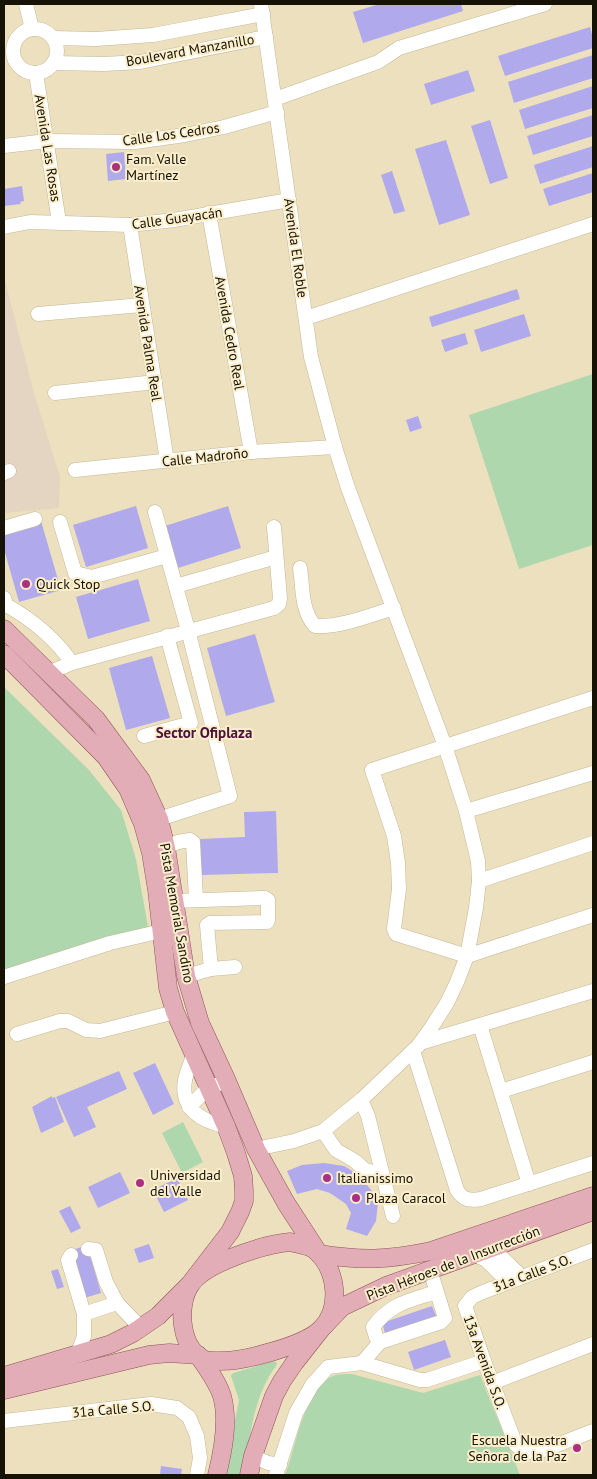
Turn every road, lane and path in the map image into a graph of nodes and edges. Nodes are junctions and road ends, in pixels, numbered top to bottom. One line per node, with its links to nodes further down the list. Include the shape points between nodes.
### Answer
1 (26, 4): 4 (street)
2 (545, 4): 11 (street, Calle Los Cedros, via 399,48 378,62)
3 (262, 9): 5 (street, Avenida El Roble); 6 (street, Boulevard Manzanillo, via 153,35)
4 (32, 29): 6 (street, via 44,30); 7 (street)
5 (266, 37): 8 (street, Boulevard Manzanillo, via 140,62); 11 (street, Avenida El Roble)
6 (53, 38): 8 (street, via 57,50)
7 (10, 40): 9 (street)
8 (53, 63): 10 (street)
9 (10, 65): 10 (street)
10 (36, 73): 12 (street, Avenida Las Rosas)
11 (276, 106): 12 (street, Calle Los Cedros, via 224,127 185,135 135,142); 14 (street, Avenida El Roble)
12 (47, 141): 13 (street, Calle Los Cedros); 16 (street, Avenida Las Rosas)
13 (4, 146)
14 (290, 200): 15 (street, Calle Guayacán); 22 (street, Avenida El Roble)
15 (210, 213): 18 (street, Calle Guayacán); 26 (street, Avenida Cedro Real)
16 (59, 222): 18 (street, Calle Guayacán); 19 (street, Calle Guayacán, via 30,222)
17 (593, 224): 22 (street)
18 (130, 225): 20 (street, Avenida Palma Real)
19 (4, 227)
20 (142, 305): 21 (street); 23 (street, Avenida Palma Real)
21 (38, 314)
22 (306, 318): 25 (street, Avenida El Roble, via 311,357)
23 (155, 382): 24 (street); 27 (street, Avenida Palma Real)
24 (56, 393)
25 (335, 447): 26 (street, Calle Madroño); 39 (street, Avenida El Roble)
26 (251, 452): 27 (street, Calle Madroño)
27 (167, 461): 28 (street, Calle Madroño)
28 (75, 470)
29 (155, 512): 34 (street)
30 (35, 519): 33 (street)
31 (60, 522): 34 (street, via 75,573 92,577)
32 (274, 527): 35 (street)
33 (4, 528)
34 (167, 556): 37 (street)
35 (276, 557): 37 (street); 41 (street, via 279,604)
36 (300, 568): 39 (street, via 305,605 315,626 355,620)
37 (176, 586): 41 (street)
38 (4, 598): 44 (street, via 6,605 29,618 62,648)
39 (394, 608): 49 (street, Avenida El Roble)
40 (4, 629): 45 (main road, Pista Memorial Sandino)
41 (188, 630): 42 (street); 52 (street, via 230,796)
42 (167, 636): 44 (street); 48 (street, via 191,723)
43 (4, 653): 45 (main road, via 12,655 34,675); 47 (main road, Pista Memorial Sandino)
44 (72, 662): 45 (street)
45 (48, 673): 47 (main road, via 49,689 67,710); 52 (main road, Pista Memorial Sandino, via 96,719 141,780)
46 (593, 698): 49 (street)
47 (72, 723): 54 (main road, Pista Memorial Sandino, via 106,757 128,789)
48 (144, 736)
49 (445, 746): 51 (street, Avenida El Roble); 60 (street, via 372,770 393,831 397,854 399,888 395,932)
50 (593, 773): 51 (street)
51 (466, 811): 55 (street, Avenida El Roble, via 476,851)
52 (159, 819): 54 (main road, Pista Memorial Sandino)
53 (593, 843): 55 (street)
54 (158, 850): 56 (street, via 178,842 193,842); 57 (main road, Pista Memorial Sandino); 59 (main road, Pista Memorial Sandino)
55 (479, 881): 60 (street, Avenida El Roble)
56 (196, 899): 57 (street); 62 (street, via 268,900 266,922 206,925)
57 (174, 901): 63 (main road, Pista Memorial Sandino)
58 (593, 915): 60 (street)
59 (162, 931): 64 (street, via 110,943); 66 (main road, Pista Memorial Sandino, via 168,988)
60 (467, 956): 68 (street, Avenida El Roble)
61 (235, 967): 62 (street)
62 (211, 968): 63 (street)
63 (186, 976): 73 (main road, Pista Memorial Sandino, via 200,1023)
64 (4, 977)
65 (593, 991): 67 (street)
66 (175, 1012): 69 (street, via 100,1031 60,1021); 71 (main road, Pista Memorial Sandino)
67 (480, 1025): 68 (street); 75 (street)
68 (437, 1032): 70 (street, Avenida El Roble)
69 (17, 1034)
70 (417, 1047): 76 (street, Avenida El Roble); 83 (street, via 461,1196 471,1200)
71 (194, 1054): 74 (main road, Pista Memorial Sandino); 77 (street, via 185,1082)
72 (593, 1062): 75 (street)
73 (227, 1081): 74 (street); 80 (main road, Pista Memorial Sandino)
74 (208, 1088): 77 (street); 78 (main road, Pista Memorial Sandino)
75 (501, 1091): 83 (street)
76 (361, 1100): 79 (street, Avenida El Roble); 82 (street)
77 (189, 1107): 78 (street, via 206,1121)
78 (226, 1126): 94 (main road, Pista Memorial Sandino, via 240,1164 244,1201 230,1232)
79 (323, 1131): 80 (street); 82 (street, via 336,1150 365,1170)
80 (256, 1149): 90 (main road, Pista Memorial Sandino)
81 (593, 1163): 83 (street)
82 (382, 1174): 86 (street)
83 (529, 1184)
84 (593, 1196): 90 (main road, Pista Héroes de la Insurrección, via 431,1251 403,1257 360,1260)
85 (593, 1211): 89 (main road, Pista Héroes de la Insurrección)
86 (393, 1216)
87 (88, 1249): 98 (street, via 96,1250)
88 (593, 1250): 93 (street, 31a Calle S.O.)
89 (480, 1251): 92 (main road, Pista Héroes de la Insurrección); 93 (street, via 496,1253)
90 (319, 1254): 94 (main road, via 304,1245 278,1243 220,1263); 102 (main road, via 329,1271 335,1293 331,1315)
91 (71, 1255): 100 (street, via 68,1260)
92 (430, 1270): 95 (main road, Pista Héroes de la Insurrección); 96 (street)
93 (515, 1280): 97 (street, 31a Calle S.O.)
94 (190, 1284): 101 (main road); 106 (main road, via 183,1302 182,1322)
95 (386, 1286): 99 (street); 102 (main road, Pista Héroes de la Insurrección, via 342,1307)
96 (436, 1292): 99 (street); 103 (street, via 444,1318 441,1322)
97 (472, 1297): 107 (street, 13a Avenida S.O., via 465,1310)
98 (117, 1303): 100 (street); 101 (street)
99 (397, 1304): 103 (street, via 373,1327)
100 (84, 1314): 105 (street, via 84,1336)
101 (141, 1328): 105 (main road, via 117,1341)
102 (321, 1329): 106 (main road, via 297,1344 239,1360 204,1360); 114 (main road, via 282,1381)
103 (380, 1342): 108 (street)
104 (593, 1344): 110 (street)
105 (78, 1354): 109 (main road)
106 (198, 1355): 111 (main road, via 149,1355); 117 (main road, via 222,1396 224,1434)
107 (484, 1361): 108 (street, via 428,1380); 110 (street, 13a Avenida S.O.)
108 (362, 1363): 115 (street, via 328,1367 312,1385 296,1413)
109 (4, 1376)
110 (492, 1383): 113 (street, 13a Avenida S.O., via 516,1444 526,1452 541,1451)
111 (4, 1390)
112 (4, 1421): 116 (street, 31a Calle S.O., via 151,1404 177,1408 189,1418 197,1436 200,1458)
113 (593, 1431)
114 (253, 1456): 115 (street); 118 (main road)
115 (278, 1470)
116 (197, 1475)
117 (217, 1475)
118 (249, 1475)

